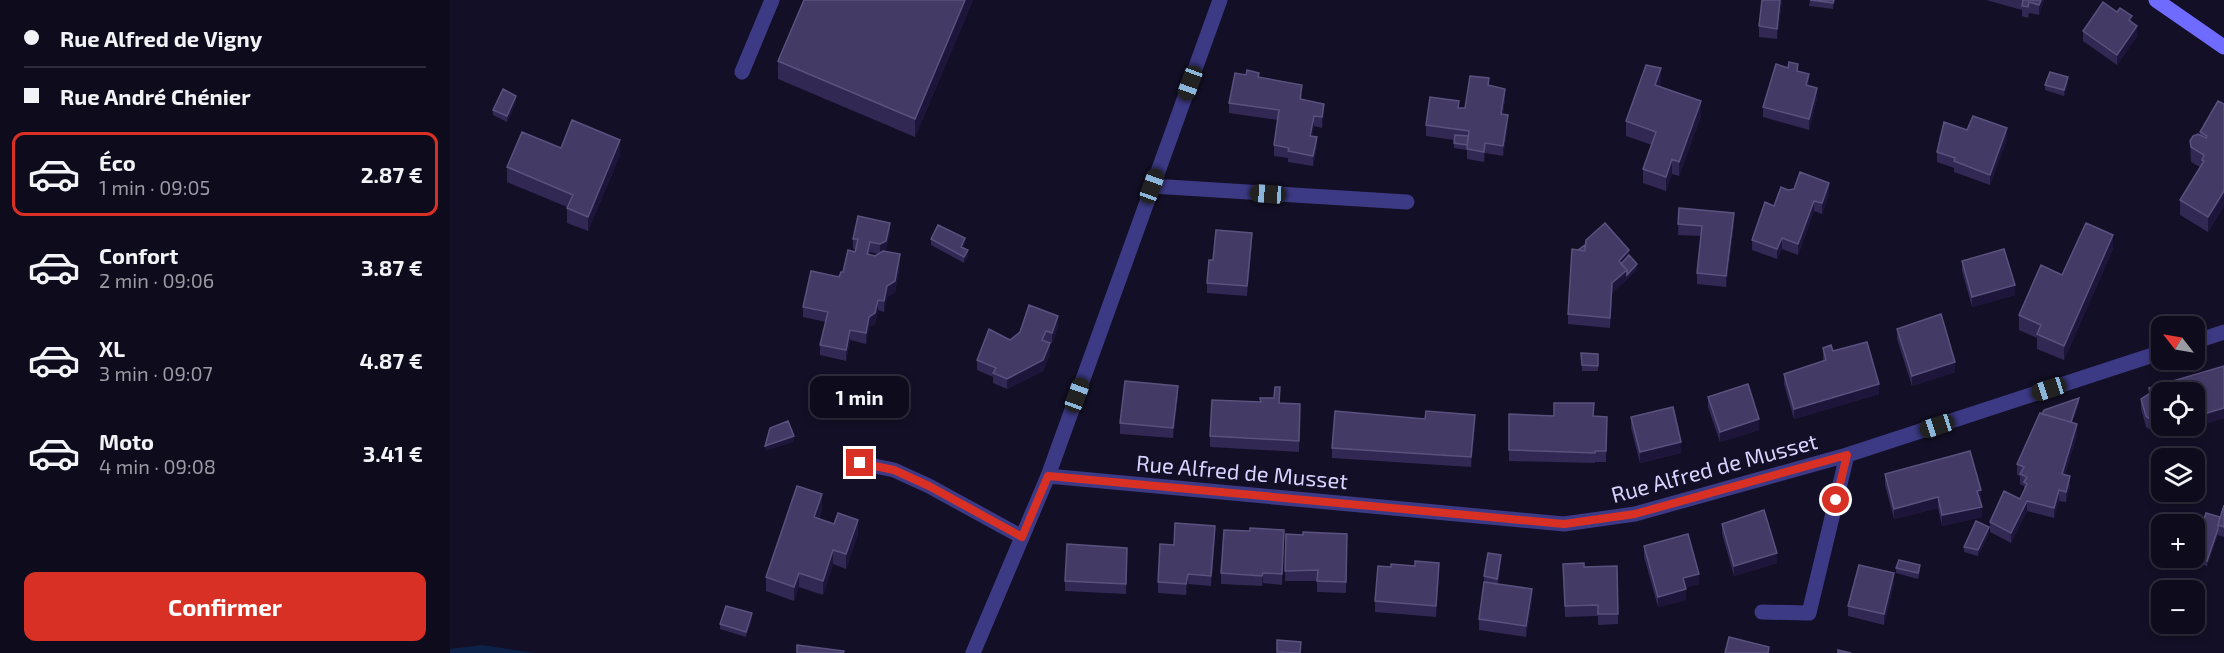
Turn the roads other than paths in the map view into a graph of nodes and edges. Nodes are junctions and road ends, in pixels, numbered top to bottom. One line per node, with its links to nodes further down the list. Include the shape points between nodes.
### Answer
1 (772, 0): 5 (street)
2 (1220, 0): 6 (street)
3 (2156, 0): 4 (main road)
4 (2224, 47)
5 (742, 72)
6 (1152, 186): 7 (street); 13 (street)
7 (1407, 202)
8 (2224, 332): 9 (street)
9 (2205, 338)
10 (2151, 356): 11 (street, Rue Alfred de Musset)
11 (1847, 455): 13 (street, Rue Alfred de Musset, via 1635,514 1564,524); 15 (street, via 1809,613)
12 (860, 463): 14 (street, via 894,470)
13 (1048, 476): 14 (street)
14 (1022, 537): 16 (street)
15 (1762, 612)
16 (973, 653)

